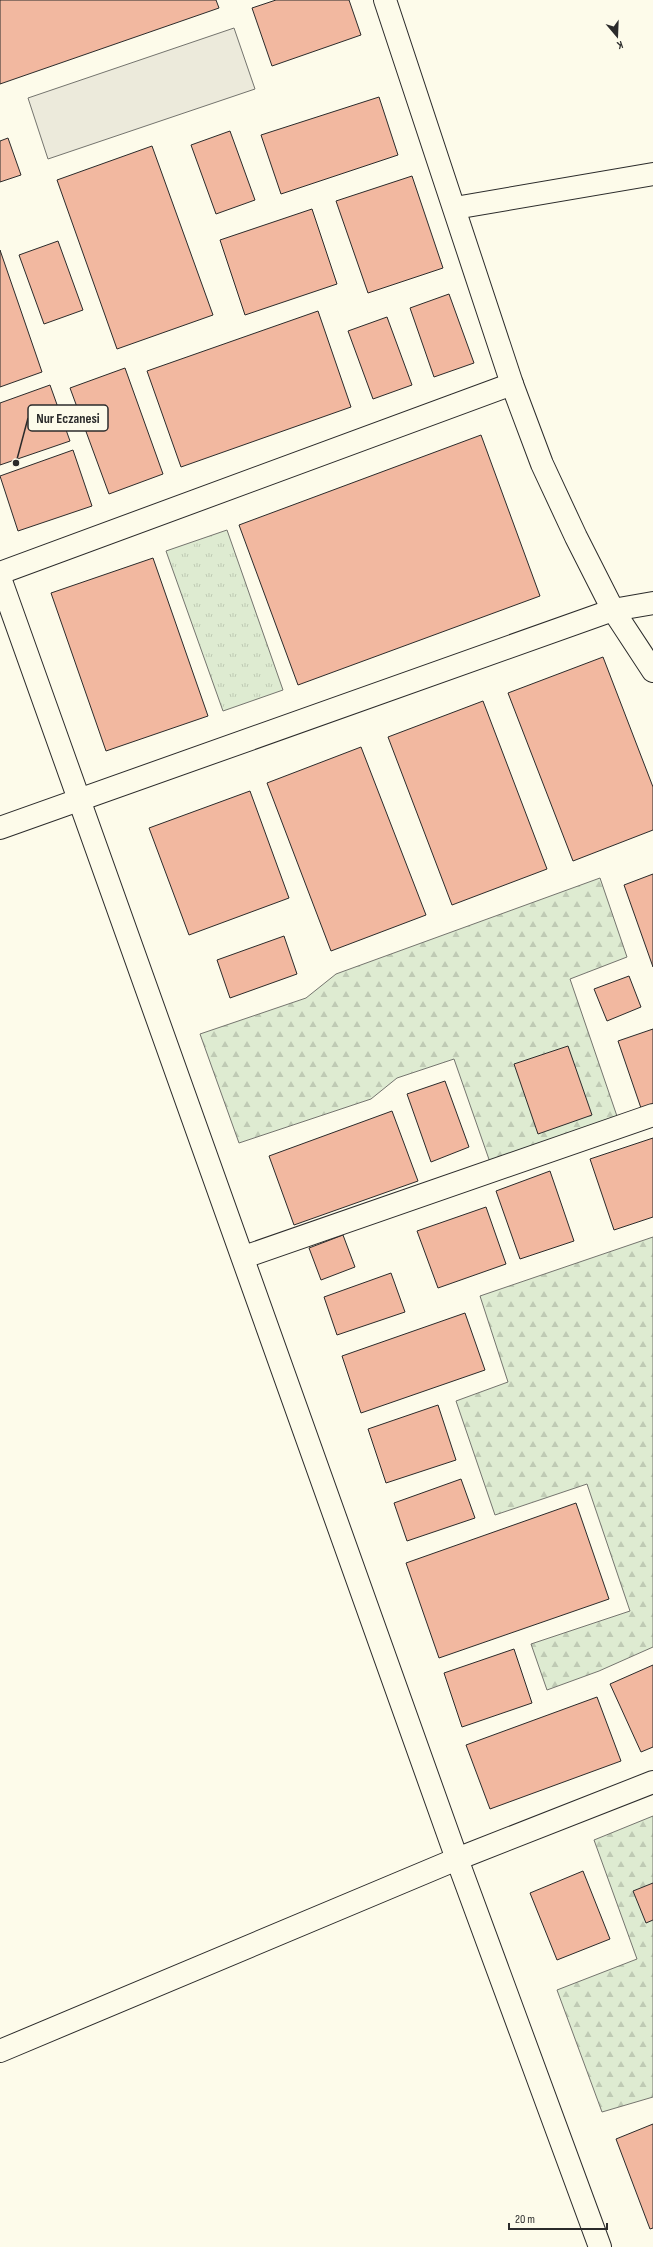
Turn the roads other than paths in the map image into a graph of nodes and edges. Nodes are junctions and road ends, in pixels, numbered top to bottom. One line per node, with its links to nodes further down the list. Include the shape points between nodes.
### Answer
1 (385, 0): 3 (street)
2 (653, 174): 3 (street)
3 (455, 208): 4 (street)
4 (512, 384): 5 (street); 8 (street, via 542,464)
5 (0, 573)
6 (0, 578): 10 (street)
7 (653, 603): 8 (street)
8 (613, 610): 9 (street); 10 (street)
9 (653, 671)
10 (80, 800): 11 (street); 13 (street)
11 (0, 828)
12 (653, 1115): 13 (street)
13 (244, 1257): 15 (street)
14 (653, 1782): 15 (street)
15 (457, 1859): 16 (street); 17 (street)
16 (0, 2051)
17 (600, 2247)

